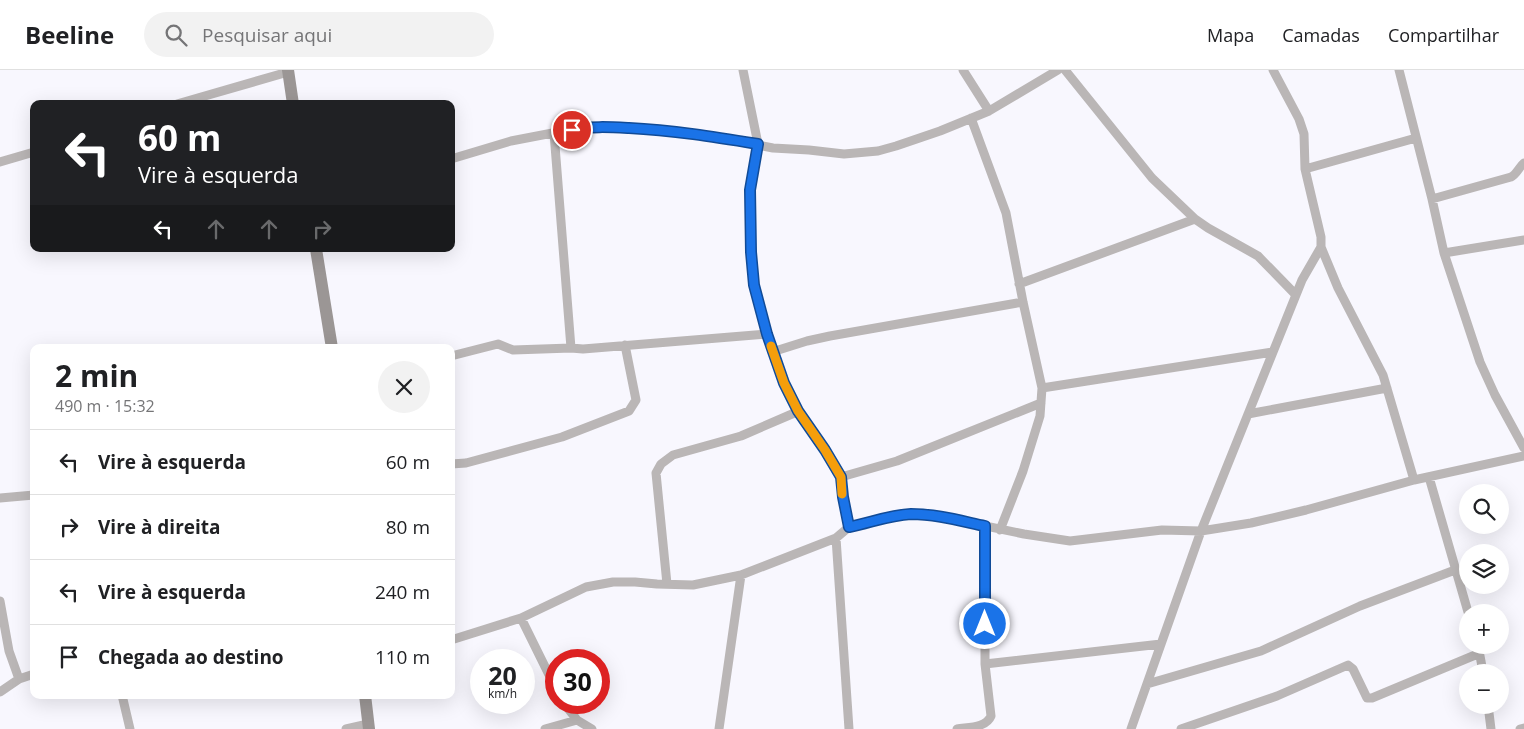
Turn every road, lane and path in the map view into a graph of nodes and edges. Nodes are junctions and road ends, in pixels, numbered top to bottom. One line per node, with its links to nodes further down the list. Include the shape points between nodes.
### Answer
1 (744, 70): 14 (street)
2 (963, 70): 10 (street)
3 (1058, 70): 10 (street)
4 (1065, 70): 21 (street, via 1152,178)
5 (1273, 70): 19 (street, via 1304,134)
6 (1399, 70): 13 (street)
7 (288, 71): 8 (street); 9 (street)
8 (190, 100)
9 (292, 100)
10 (989, 111): 11 (street)
11 (971, 118): 14 (street, via 878,151 844,154); 26 (street, via 1006,213)
12 (554, 133): 14 (street, via 589,126 645,129); 16 (street, via 511,141); 32 (street)
13 (1416, 138): 19 (street); 20 (street)
14 (758, 144): 29 (street, via 750,190 751,252 754,285)
15 (30, 153): 17 (street)
16 (455, 159)
17 (0, 162)
18 (1524, 163): 20 (street, via 1511,177)
19 (1305, 169): 23 (street)
20 (1432, 198): 25 (street)
21 (1195, 219): 26 (street); 27 (street, via 1258,256)
22 (1524, 240): 25 (street)
23 (1321, 247): 27 (street); 37 (street)
24 (316, 252): 30 (street)
25 (1444, 253): 41 (street, via 1480,362)
26 (1019, 284): 28 (street)
27 (1296, 295): 34 (street)
28 (1023, 302): 33 (street, via 830,336); 36 (street)
29 (767, 334): 31 (street); 33 (street)
30 (331, 344)
31 (625, 346): 32 (street); 43 (street, via 636,400 629,411 562,437)
32 (572, 348): 35 (street, via 513,350 498,344)
33 (772, 352): 39 (street)
34 (1273, 352): 36 (street); 40 (street)
35 (455, 355)
36 (1042, 388): 38 (street)
37 (1387, 388): 40 (street); 46 (street)
38 (1041, 403): 44 (street, via 897,461); 51 (street, via 1023,471)
39 (798, 411): 44 (street); 56 (street, via 741,436 673,455 661,464 656,473)
40 (1248, 414): 52 (street)
41 (1524, 448)
42 (1524, 456): 45 (street)
43 (455, 464)
44 (841, 477): 50 (street)
45 (1429, 477): 46 (street); 54 (street)
46 (1414, 480): 52 (street, via 1306,510)
47 (30, 495): 48 (street)
48 (0, 498)
49 (985, 526): 50 (street, via 911,514); 51 (street); 63 (street)
50 (849, 527): 53 (street)
51 (1000, 530): 52 (street, via 1070,540 1162,530)
52 (1201, 531): 61 (street)
53 (836, 538): 55 (street); 81 (street)
54 (1455, 570): 58 (street); 67 (street, via 1360,606 1261,651)
55 (742, 575): 56 (street, via 693,585); 80 (street)
56 (667, 584): 59 (street, via 613,582 586,587)
57 (0, 602): 66 (street, via 9,651)
58 (1466, 604)
59 (521, 618): 60 (street); 64 (street)
60 (455, 639)
61 (1161, 644): 63 (street); 67 (street)
62 (1468, 654): 84 (street, via 1372,698 1367,698 1348,665 1276,696)
63 (985, 664): 82 (street, via 989,721)
64 (545, 667)
65 (30, 675): 66 (street)
66 (19, 679): 68 (street)
67 (1147, 684): 83 (street)
68 (0, 692)
69 (123, 699): 76 (street)
70 (366, 699): 74 (street)
71 (572, 714): 73 (street)
72 (1489, 714): 85 (street)
73 (576, 720): 78 (street); 79 (street)
74 (369, 727): 77 (street)
75 (1524, 728): 86 (street)
76 (130, 729)
77 (346, 729)
78 (545, 729)
79 (592, 729)
80 (719, 729)
81 (849, 729)
82 (957, 729)
83 (1131, 729)
84 (1181, 729)
85 (1491, 729)
86 (1520, 729)

